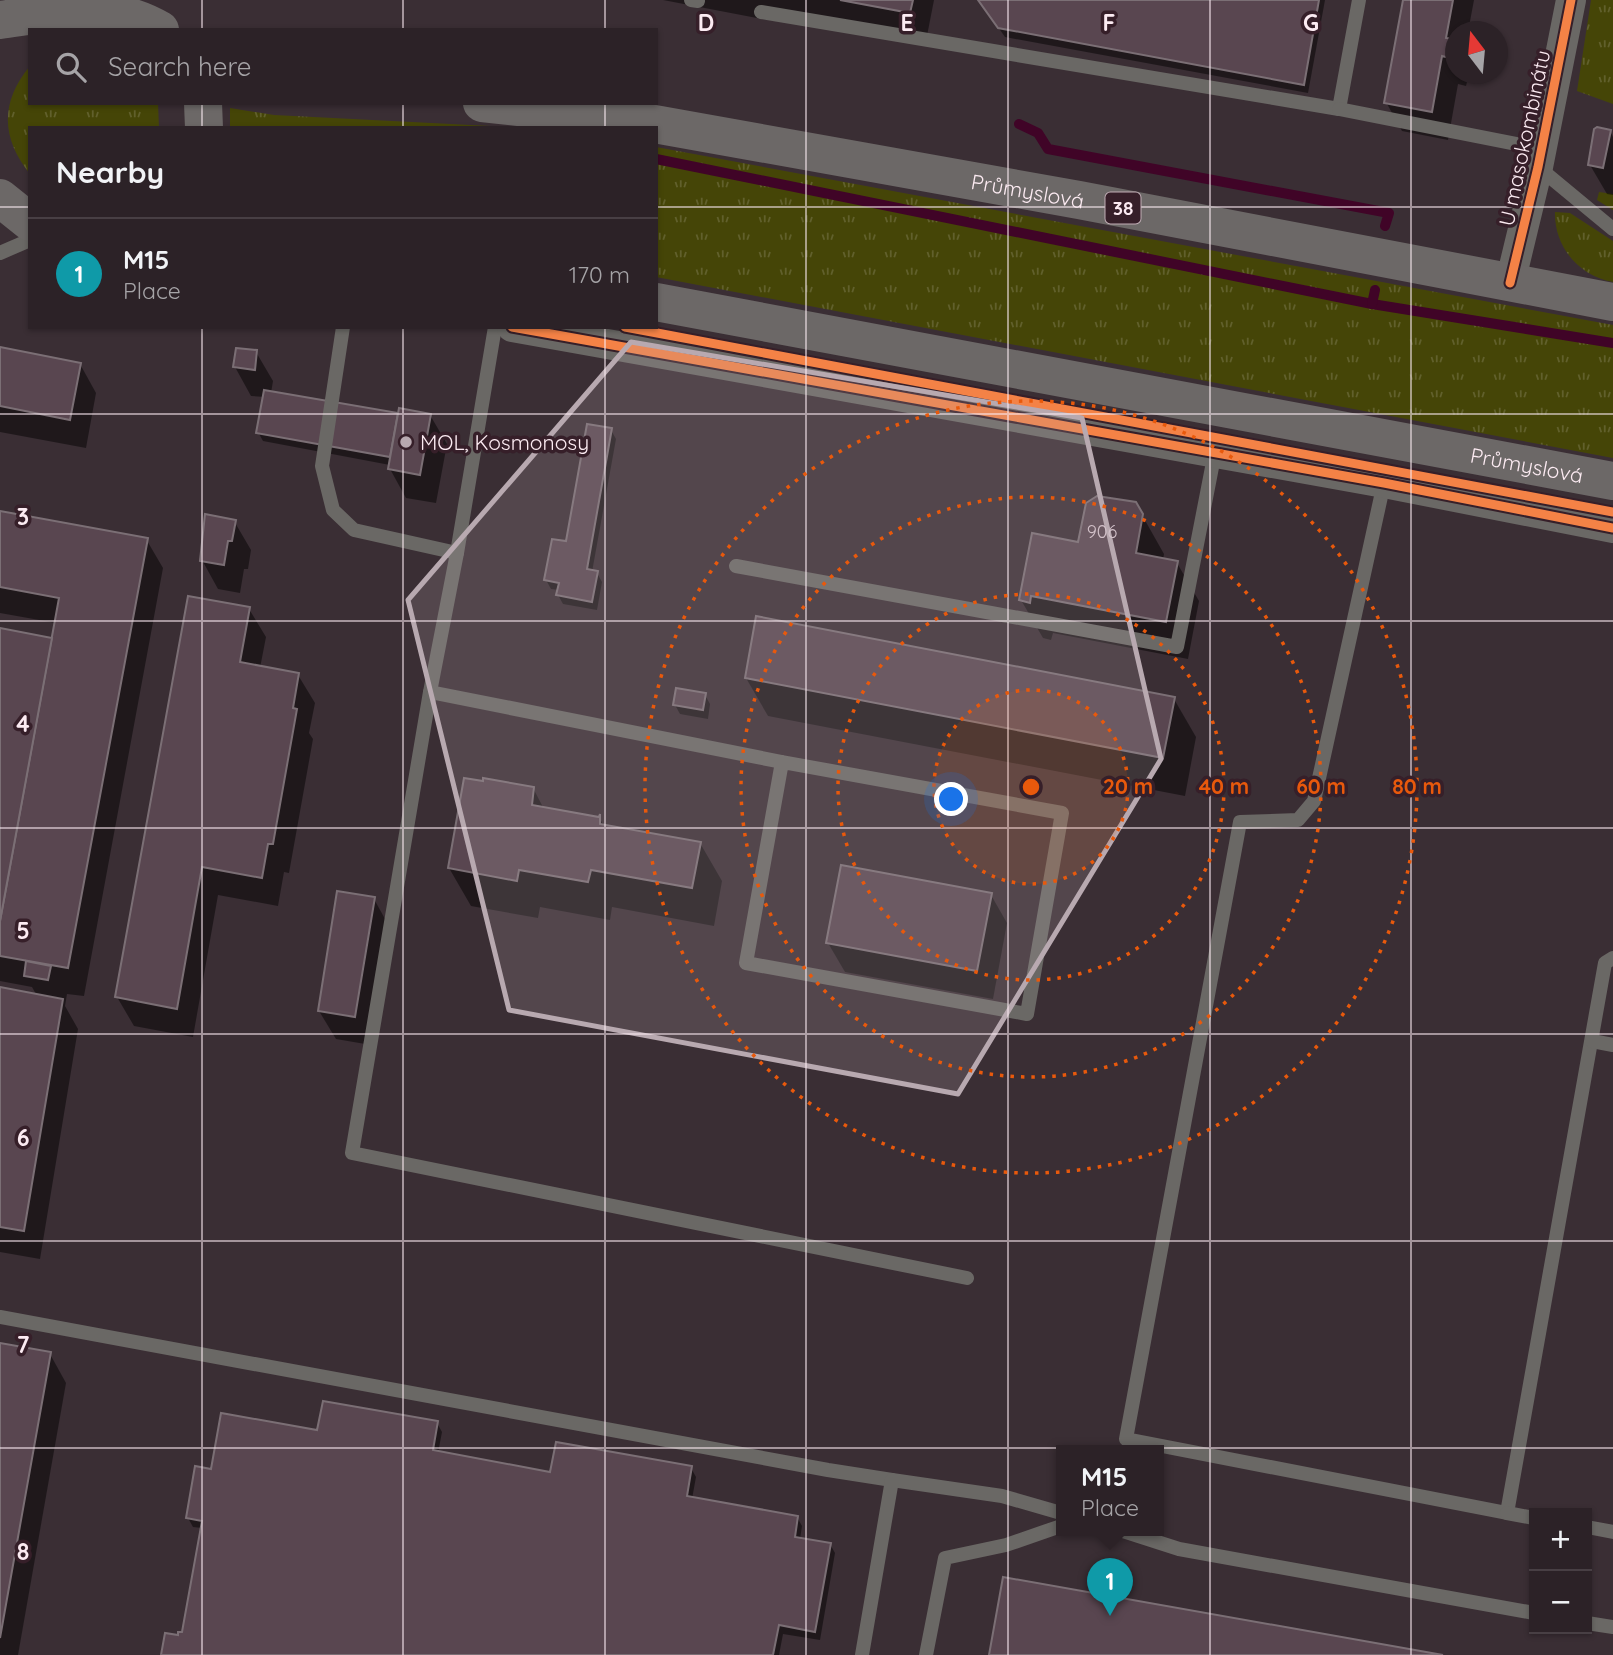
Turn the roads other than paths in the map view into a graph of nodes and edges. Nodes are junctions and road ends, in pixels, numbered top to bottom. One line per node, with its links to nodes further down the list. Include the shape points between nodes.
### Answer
1 (1359, 0): 11 (lane)
2 (1571, 0): 13 (street, U masokombinátu)
3 (116, 4): 4 (main road); 7 (main road)
4 (57, 8): 6 (main road); 8 (main road, via 32,18)
5 (761, 12): 11 (lane)
6 (0, 20)
7 (157, 28)
8 (0, 44)
9 (203, 105): 12 (main road)
10 (500, 105): 19 (main road, Průmyslová / 38, via 632,120)
11 (1339, 109): 13 (lane)
12 (204, 126)
13 (1540, 158): 16 (lane); 19 (street, U masokombinátu)
14 (0, 198): 15 (main road)
15 (28, 221)
16 (1613, 229)
17 (28, 241): 18 (lane)
18 (0, 253)
19 (1510, 283): 21 (main road, Průmyslová / 38)
20 (658, 302): 26 (main road, Průmyslová)
21 (1613, 302)
22 (343, 329): 29 (lane, via 322,466 333,510 354,530)
23 (495, 329): 29 (lane)
24 (523, 329): 25 (street)
25 (1214, 453): 27 (street); 30 (lane, via 1177,647)
26 (1613, 481)
27 (1384, 483): 28 (street); 39 (lane, via 1314,801 1298,820 1240,822 1126,1439)
28 (1613, 528)
29 (457, 553): 31 (lane)
30 (736, 566)
31 (430, 692): 32 (lane); 37 (lane, via 352,1153)
32 (782, 762): 32 (lane, via 1062,813 1027,1014 746,963)
33 (1613, 958): 34 (lane, via 1605,963)
34 (1607, 988): 35 (lane)
35 (1592, 1041): 36 (lane); 43 (lane)
36 (1613, 1045)
37 (967, 1278)
38 (0, 1317): 41 (lane)
39 (1157, 1445)
40 (1164, 1446): 43 (lane)
41 (892, 1480): 42 (lane, via 1002,1496); 52 (lane)
42 (1056, 1512)
43 (1507, 1513): 44 (lane)
44 (1529, 1517)
45 (1056, 1528): 53 (lane, via 1006,1545 945,1558)
46 (1592, 1528): 47 (lane)
47 (1613, 1532)
48 (1139, 1536): 49 (lane, via 1179,1549)
49 (1529, 1612)
50 (1592, 1624): 51 (lane)
51 (1613, 1627)
52 (862, 1655)
53 (926, 1655)

